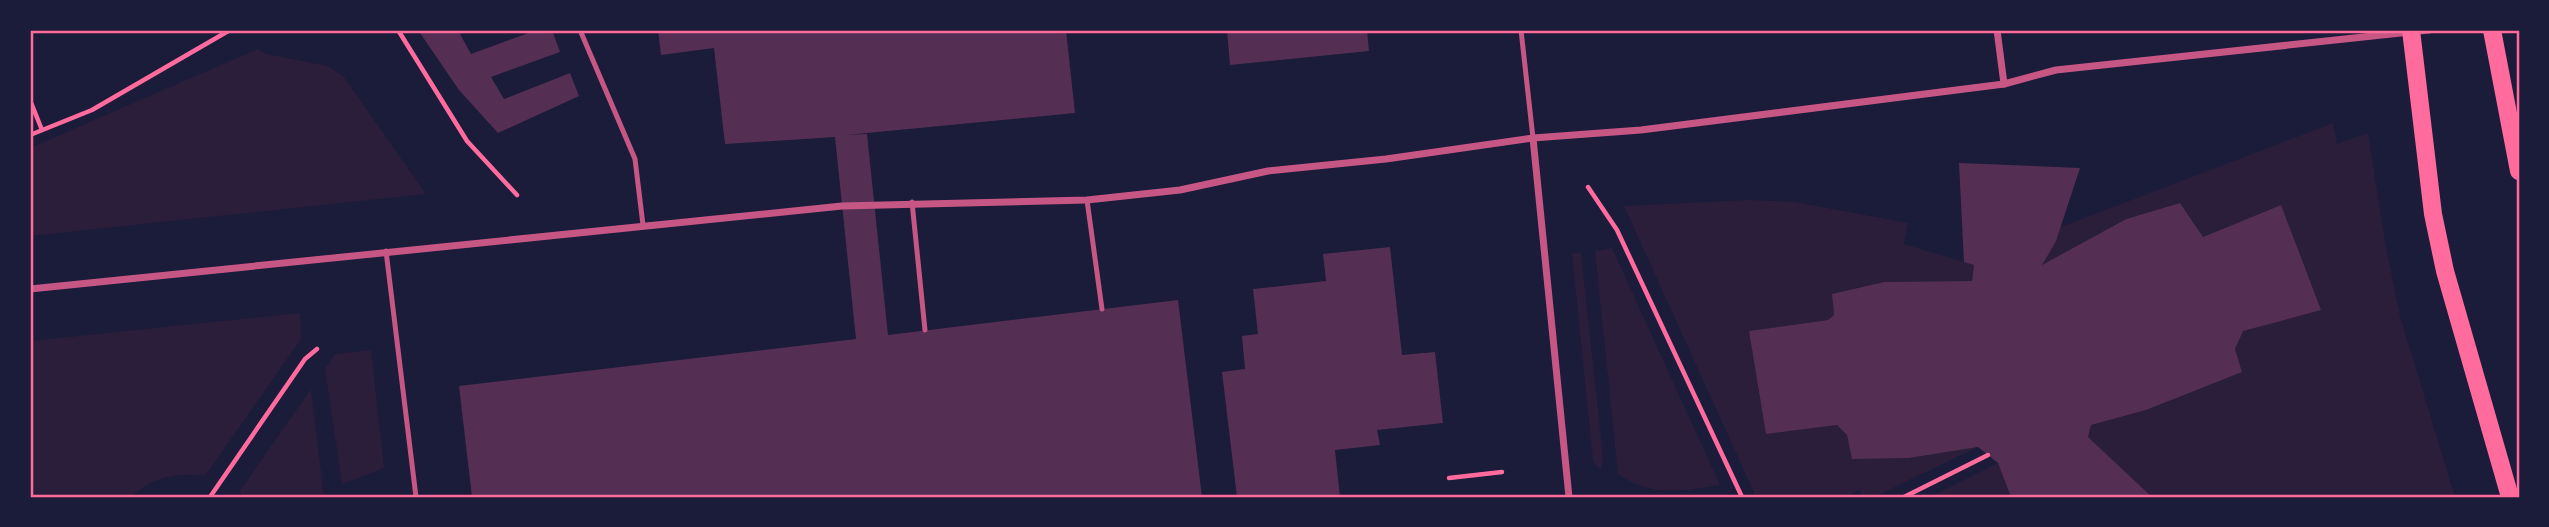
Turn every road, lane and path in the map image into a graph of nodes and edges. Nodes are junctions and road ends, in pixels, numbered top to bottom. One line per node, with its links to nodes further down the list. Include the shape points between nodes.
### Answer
1 (230, 30): 10 (path, via 92,110)
2 (398, 30): 15 (path, via 467,141)
3 (580, 30): 18 (lane, via 635,159)
4 (1521, 30): 12 (lane)
5 (1997, 30): 8 (street)
6 (2417, 30): 8 (street, via 2056,70); 32 (main road, via 2433,214)
7 (2492, 30): 13 (main road)
8 (2004, 84): 12 (street, via 1642,130)
9 (30, 100): 10 (path)
10 (42, 130): 11 (path)
11 (30, 135)
12 (1534, 138): 16 (street, via 1268,171 1180,190); 29 (street)
13 (2519, 171)
14 (1588, 187): 30 (path, via 1617,230)
15 (517, 195)
16 (1087, 200): 17 (street); 21 (lane)
17 (912, 202): 18 (street); 22 (lane)
18 (643, 225): 19 (street)
19 (386, 251): 20 (street); 28 (lane)
20 (30, 289)
21 (1102, 309)
22 (925, 330)
23 (317, 349): 27 (path, via 305,359)
24 (1988, 455): 31 (path)
25 (1503, 472): 26 (path)
26 (1449, 478)
27 (210, 497)
28 (416, 497)
29 (1569, 497)
30 (1742, 497)
31 (1904, 497)
32 (2510, 497)

